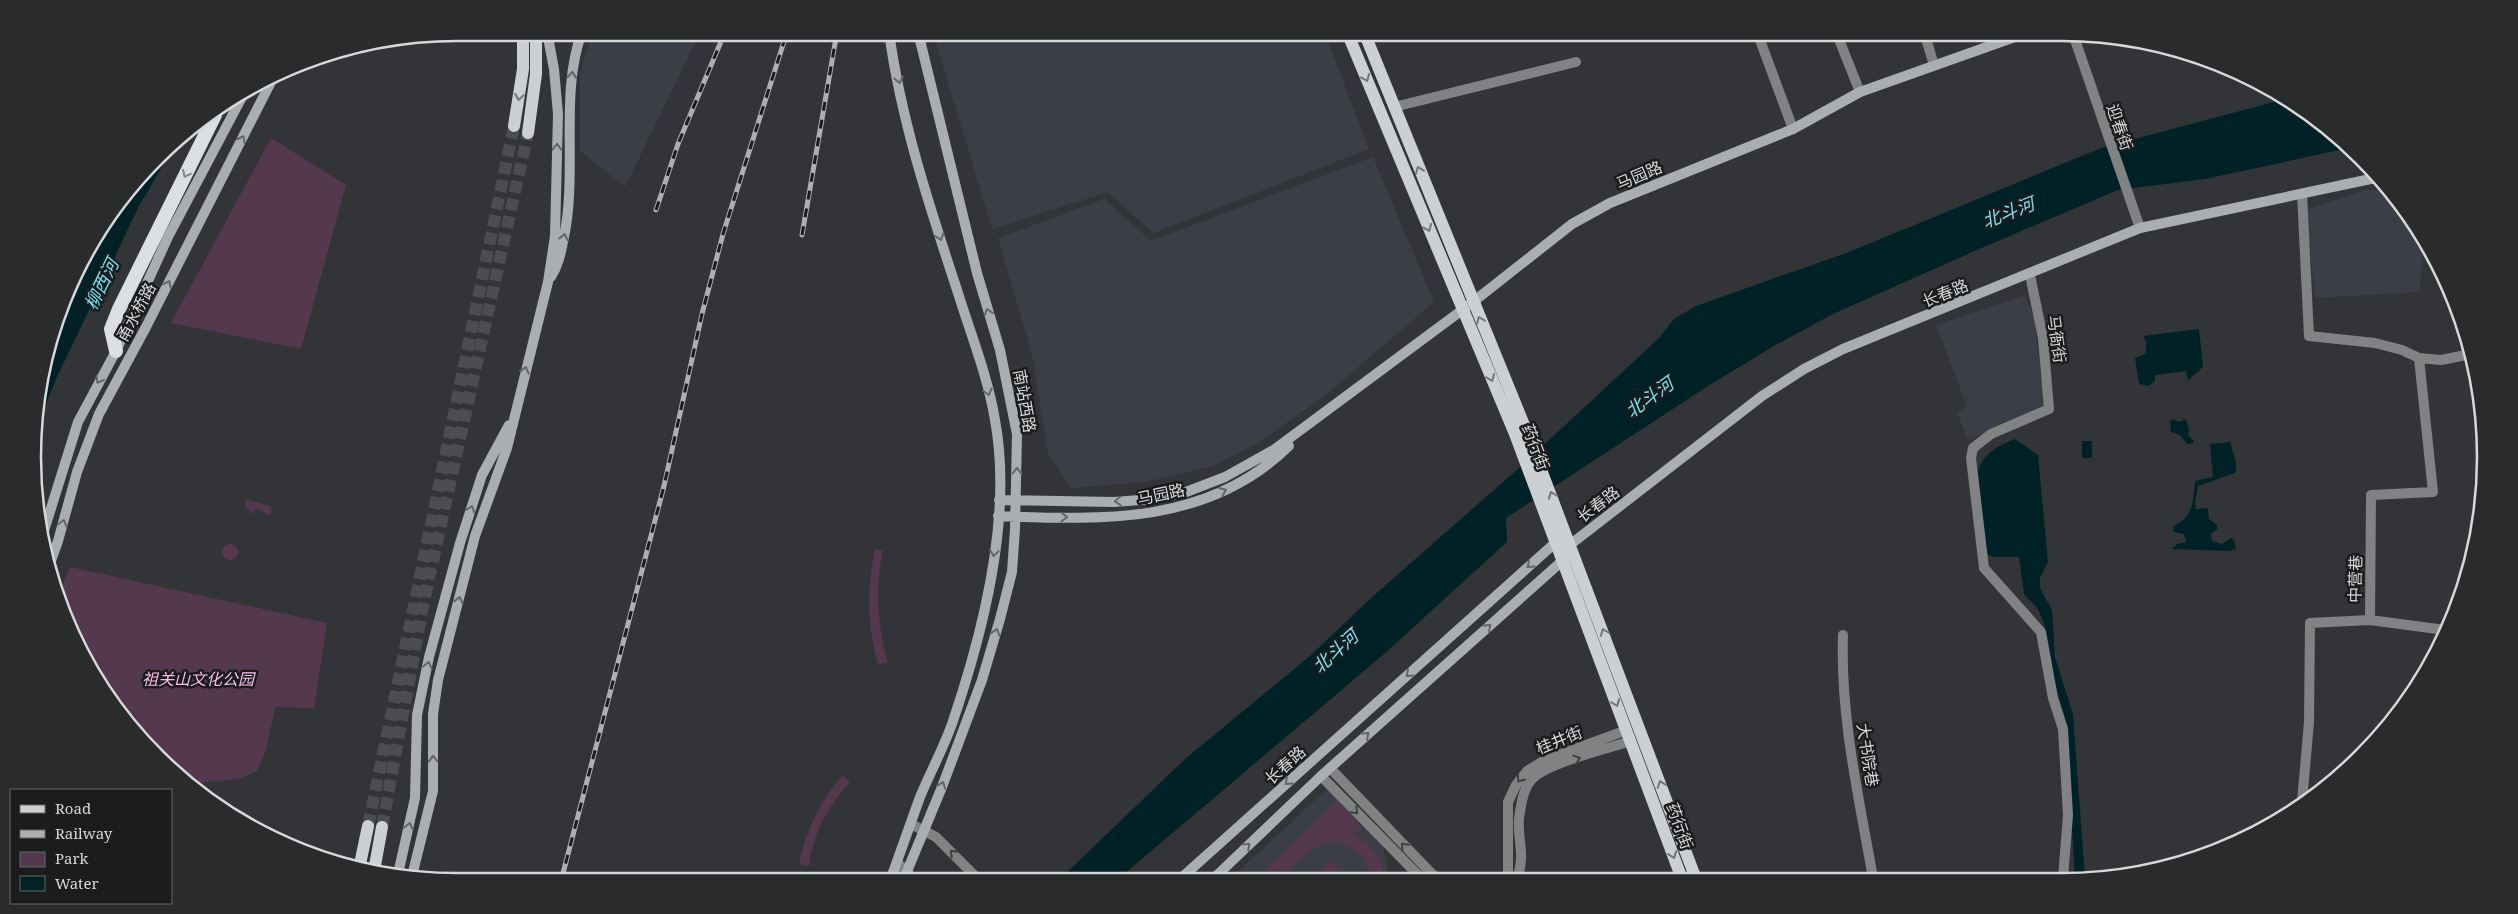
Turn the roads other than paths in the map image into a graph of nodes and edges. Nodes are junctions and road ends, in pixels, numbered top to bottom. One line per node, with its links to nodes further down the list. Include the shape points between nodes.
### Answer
1 (523, 41): 21 (main road, one-way to 21, via 523,69)
2 (536, 41): 23 (main road, via 536,74)
3 (549, 41): 28 (main road, one-way to 3, via 555,236 558,114)
4 (580, 41): 28 (main road, one-way to 4, via 558,265 567,224 571,190 572,71)
5 (891, 41): 36 (main road, 南站西路, one-way to 36, via 910,134 996,421)
6 (920, 41): 37 (main road, 南站西路, one-way to 6, via 1018,434 1000,350 977,273)
7 (1352, 41): 29 (main road, 药行街, one-way to 29)
8 (1368, 41): 19 (main road, 药行街)
9 (1760, 41): 22 (street)
10 (1840, 41): 17 (street)
11 (1927, 41): 15 (street)
12 (2003, 41): 15 (main road, 马园路)
13 (2076, 42): 26 (street, 迎春街)
14 (1576, 62): 19 (street)
15 (1934, 65): 17 (main road, 马园路)
16 (269, 86): 43 (main road, 甬水桥路, one-way to 16, via 77,472 99,414)
17 (1860, 92): 22 (main road, 马园路)
18 (239, 103): 30 (main road, 甬水桥路, via 168,237)
19 (1394, 107): 29 (main road, 药行街, one-way to 19)
20 (212, 121): 30 (highway, one-way to 30, via 119,309 111,329)
21 (514, 126)
22 (1793, 129): 29 (main road, 马园路, via 1610,203 1572,224)
23 (528, 133)
24 (2370, 179): 25 (main road, 长春路)
25 (2302, 194): 26 (main road, 长春路); 32 (street, via 2309,336 2375,343)
26 (2140, 228): 27 (main road, 长春路)
27 (2030, 274): 41 (main road, 长春路, via 1843,349 1804,369 1762,396); 74 (street, 马衙街, via 2043,338 2049,409 1991,434 1973,448 1971,458 1984,568 2040,632 2053,698 2063,729 2068,815)
28 (548, 282): 33 (main road, one-way to 28)
29 (1467, 306): 34 (main road, 马园路); 35 (main road, 药行街)
30 (116, 351): 40 (main road, 甬水桥路, one-way to 40, via 78,422)
31 (2464, 355): 32 (street, via 2441,360)
32 (2419, 358): 45 (street, 中营巷, via 2433,492 2371,495)
33 (513, 418): 59 (main road, one-way to 33, via 415,798 417,715 429,657 482,475); 60 (main road, one-way to 33, via 433,791 433,714 438,680 475,536 507,448)
34 (1306, 426): 37 (main road, 马园路, one-way to 37, via 1225,477 1186,492 1114,502); 39 (main road, 马园路, one-way to 34, via 1112,517 1153,514 1189,505 1233,486 1273,460)
35 (1521, 432): 41 (main road, 药行街, one-way to 35); 42 (main road, 药行街)
36 (1000, 500): 37 (main road, 马园路); 38 (main road, 南站西路)
37 (1016, 501): 39 (main road, 南站西路)
38 (998, 516): 39 (main road, 马园路); 52 (main road, 南站西路, one-way to 52, via 980,628 951,725)
39 (1016, 517): 55 (main road, 南站西路, one-way to 39, via 982,680 1000,619 1012,572)
40 (47, 522)
41 (1570, 542): 42 (main road, 长春路); 44 (main road, 长春路); 72 (main road, 药行街, one-way to 41)
42 (1555, 543): 44 (main road, 药行街); 65 (main road, 长春路, one-way to 65)
43 (53, 555)
44 (1561, 562): 48 (main road, 药行街, one-way to 48); 49 (main road, 长春路, one-way to 44)
45 (2370, 620): 46 (street); 51 (street, 中营巷, via 2310,623 2309,722)
46 (2439, 629)
47 (1843, 635): 73 (street, 大书院巷, via 1842,674)
48 (1629, 735): 69 (street, 桂井街, one-way to 69, via 1545,760 1526,771 1508,802); 70 (street, 桂井街, one-way to 48, via 1522,851 1519,820 1524,794 1532,779 1550,768); 71 (main road, 药行街, one-way to 71)
49 (1330, 768): 50 (main road, 长春路); 68 (street, one-way to 49)
50 (1321, 776): 66 (main road, 长春路, one-way to 50); 67 (street, one-way to 67)
51 (2303, 795)
52 (911, 824): 55 (street); 57 (main road, 南站西路)
53 (368, 826): 56 (main road)
54 (382, 827): 58 (main road)
55 (924, 830): 63 (main road, 南站西路); 64 (street, one-way to 55)
56 (361, 862)
57 (897, 862): 61 (main road, 南站西路); 62 (street)
58 (375, 865)
59 (399, 868)
60 (413, 870)
61 (893, 873)
62 (903, 873)
63 (906, 873)
64 (972, 873)
65 (1188, 873)
66 (1219, 873)
67 (1416, 873)
68 (1431, 873)
69 (1508, 873)
70 (1518, 873)
71 (1680, 873)
72 (1694, 873)
73 (1872, 873)
74 (2063, 873)

